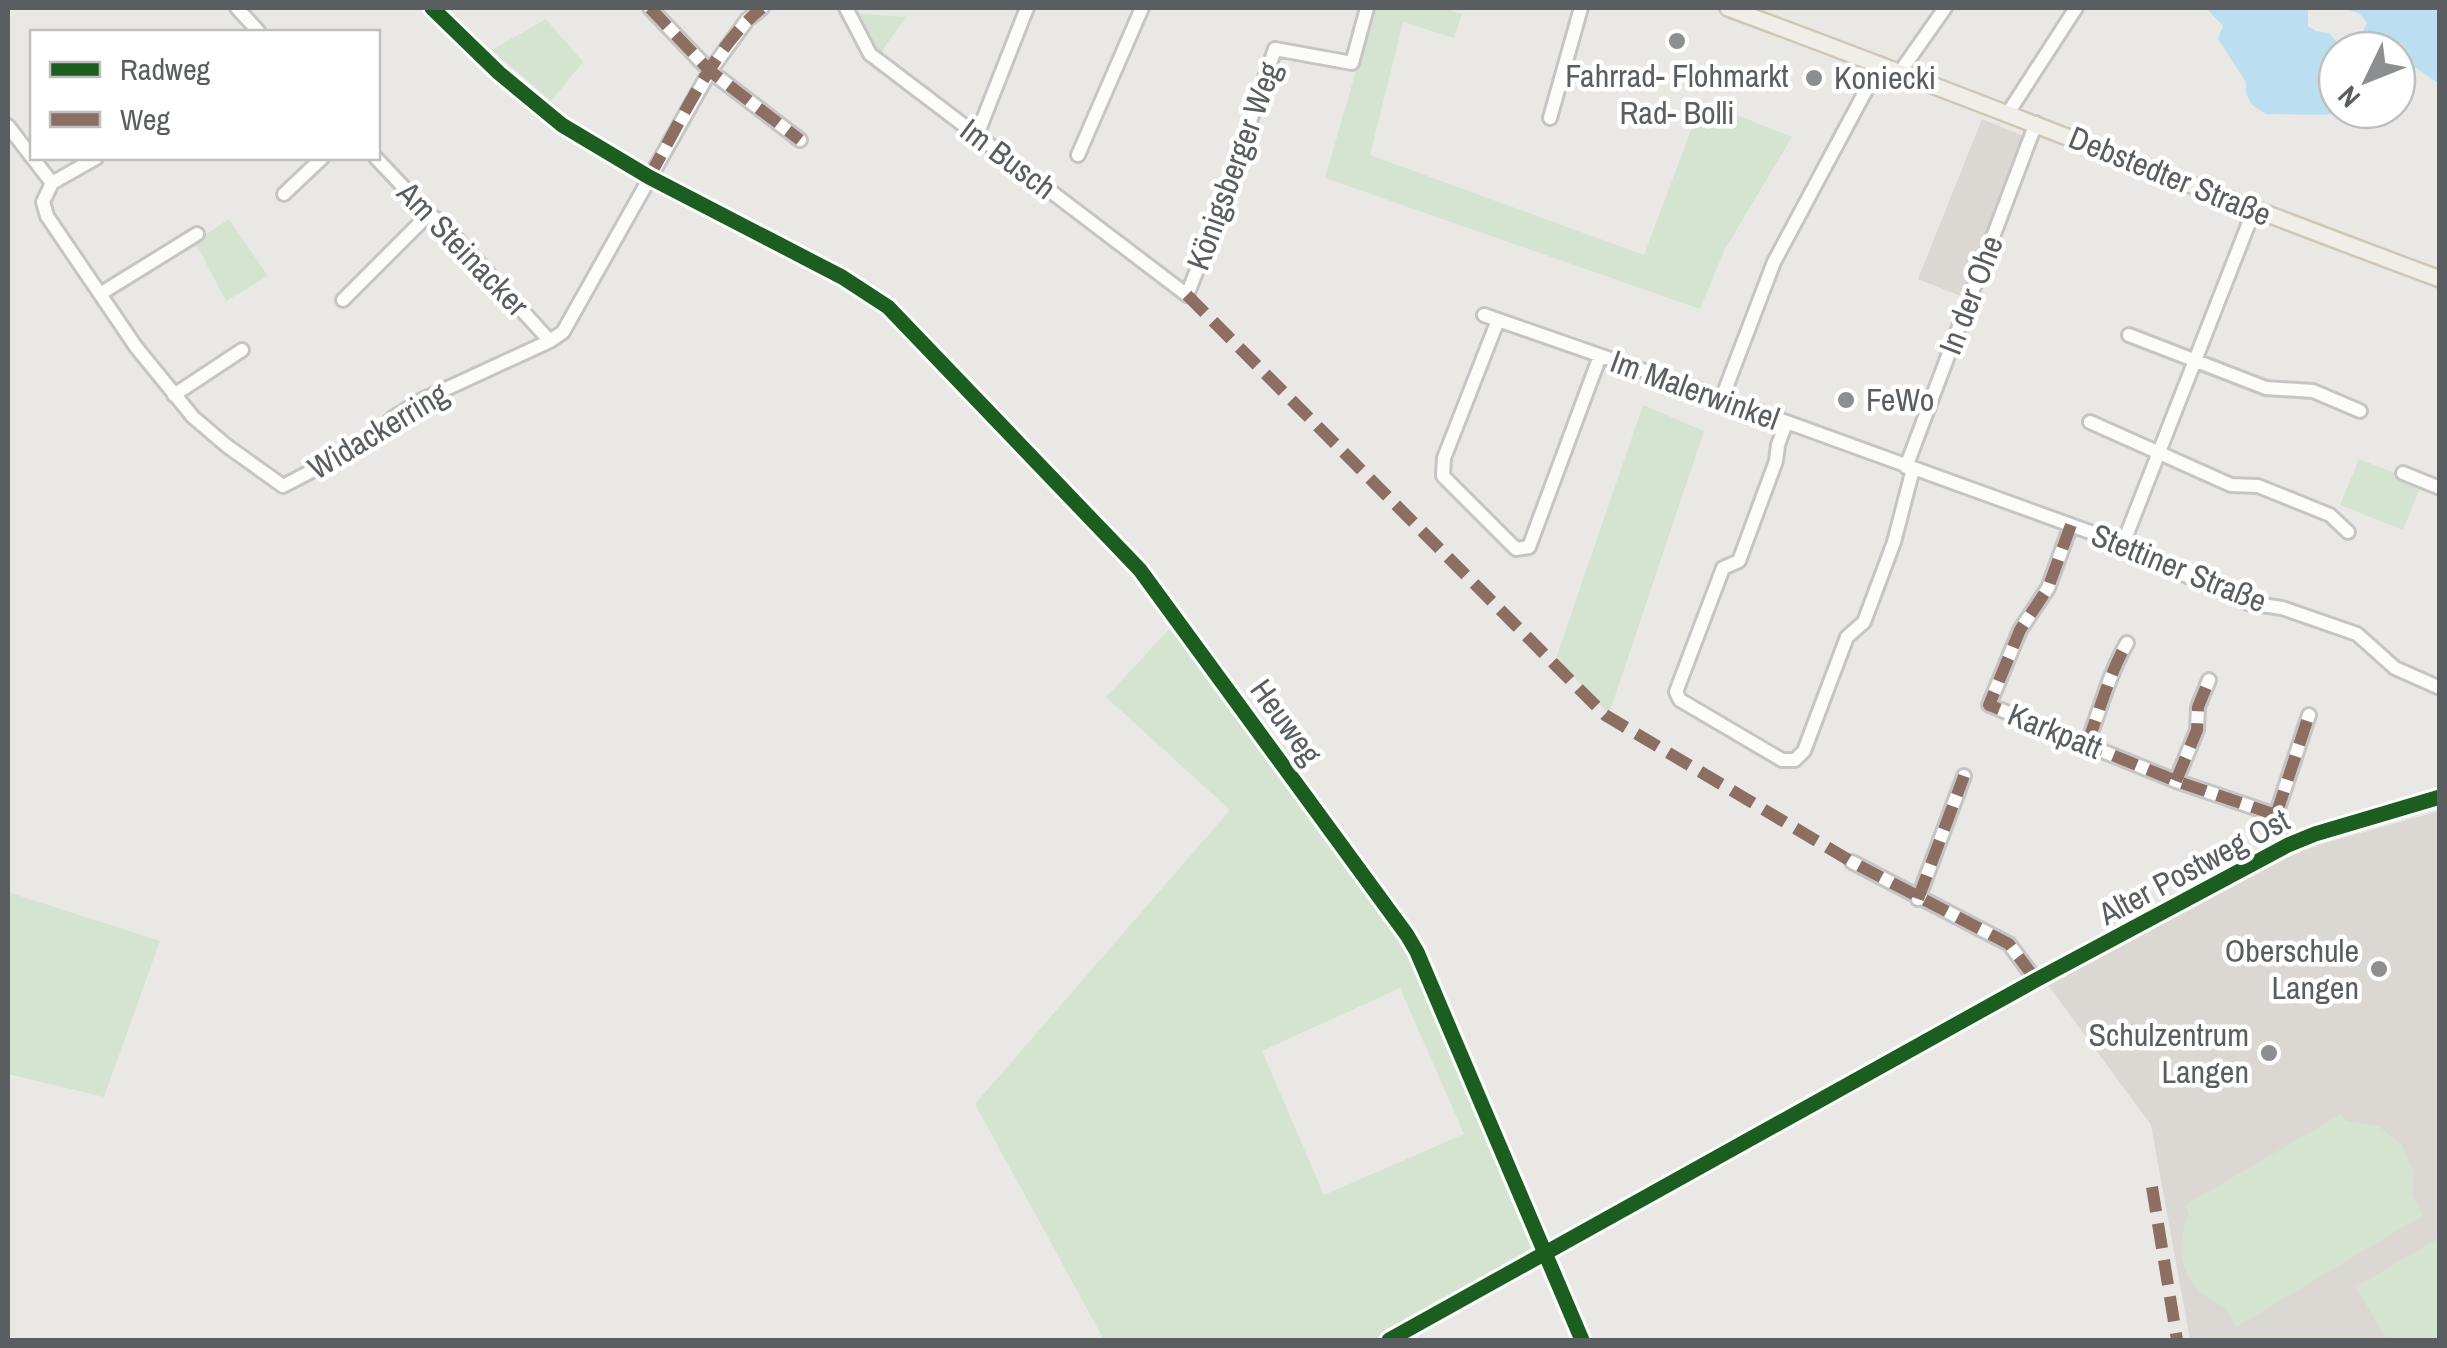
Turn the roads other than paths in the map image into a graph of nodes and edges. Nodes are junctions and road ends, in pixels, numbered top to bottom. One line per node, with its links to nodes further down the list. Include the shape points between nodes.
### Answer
1 (237, 8): 13 (street)
2 (432, 8): 29 (street, Heuweg, via 562,124)
3 (650, 8): 15 (street)
4 (762, 8): 15 (street)
5 (846, 8): 21 (street, Im Busch, via 870,54)
6 (1027, 8): 21 (street)
7 (1142, 8): 24 (street)
8 (1581, 8): 18 (street)
9 (1728, 8): 14 (main road, Debstedter Straße)
10 (1945, 8): 16 (street)
11 (2076, 8): 17 (street)
12 (1366, 10): 37 (street, Königsberger Weg, via 1352,63 1276,48)
13 (257, 30)
14 (1880, 64): 16 (main road, Debstedter Straße); 45 (street, via 1774,262)
15 (710, 71): 22 (street); 29 (street)
16 (1900, 72): 17 (main road, Debstedter Straße)
17 (2008, 112): 19 (main road, Debstedter Straße)
18 (1550, 118)
19 (2036, 123): 32 (main road, Debstedter Straße); 50 (street, In der Ohe)
20 (8, 126): 23 (street)
21 (977, 135): 37 (street, Im Busch)
22 (800, 140)
23 (30, 154)
24 (1078, 155)
25 (34, 160): 30 (street)
26 (92, 160): 30 (street)
27 (320, 160): 31 (street)
28 (378, 160): 33 (street, Am Steinacker)
29 (648, 178): 40 (street, via 563,332); 68 (street, Heuweg, via 842,276 888,307 1140,570 1417,952)
30 (52, 183): 36 (street, Widackerring, via 43,202 47,216)
31 (284, 194)
32 (2254, 210): 35 (main road, Debstedter Straße); 43 (street)
33 (430, 214): 38 (street); 40 (street, Am Steinacker)
34 (197, 234): 36 (street)
35 (2440, 279)
36 (100, 294): 44 (street, Widackerring)
37 (1187, 295)
38 (342, 300)
39 (2129, 335): 43 (street)
40 (550, 342): 44 (street, Widackerring, via 422,400 373,439 282,486)
41 (242, 350): 44 (street)
42 (1600, 356): 42 (street, Im Malerwinkel, via 1491,318 1443,476 1516,549 1529,547); 45 (street, Im Malerwinkel)
43 (2196, 362): 46 (street, via 2266,388 2313,391); 49 (street)
44 (174, 395)
45 (1722, 398): 48 (street, Im Malerwinkel)
46 (2360, 411)
47 (2090, 422): 49 (street)
48 (1786, 424): 50 (street, Im Malerwinkel); 50 (street, In der Ohe, via 1739,562 1723,568 1676,692 1782,760 1804,751 1847,637 1864,622 1894,542)
49 (2160, 453): 54 (street, via 2232,485 2258,486 2330,515); 55 (street)
50 (1910, 468): 53 (street, Stettiner Straße)
51 (2403, 473): 52 (street)
52 (2440, 488)
53 (2071, 525): 55 (street, Stettiner Straße); 60 (street, Karkpatt, via 2048,588 2020,630 1989,705)
54 (2348, 532)
55 (2123, 544): 58 (street, Stettiner Straße, via 2248,603 2357,634 2394,668)
56 (2127, 643): 60 (street)
57 (2209, 680): 62 (street)
58 (2440, 688)
59 (2309, 715): 64 (street)
60 (2087, 744): 62 (street, Karkpatt)
61 (1964, 776): 67 (street)
62 (2176, 781): 64 (street, Karkpatt)
63 (2440, 797): 65 (street, Alter Postweg Ost)
64 (2276, 814): 65 (street)
65 (2288, 845): 67 (street, Alter Postweg Ost, via 2036,980 2010,944)
66 (1852, 862): 67 (street)
67 (1918, 899)
68 (1582, 1340)

